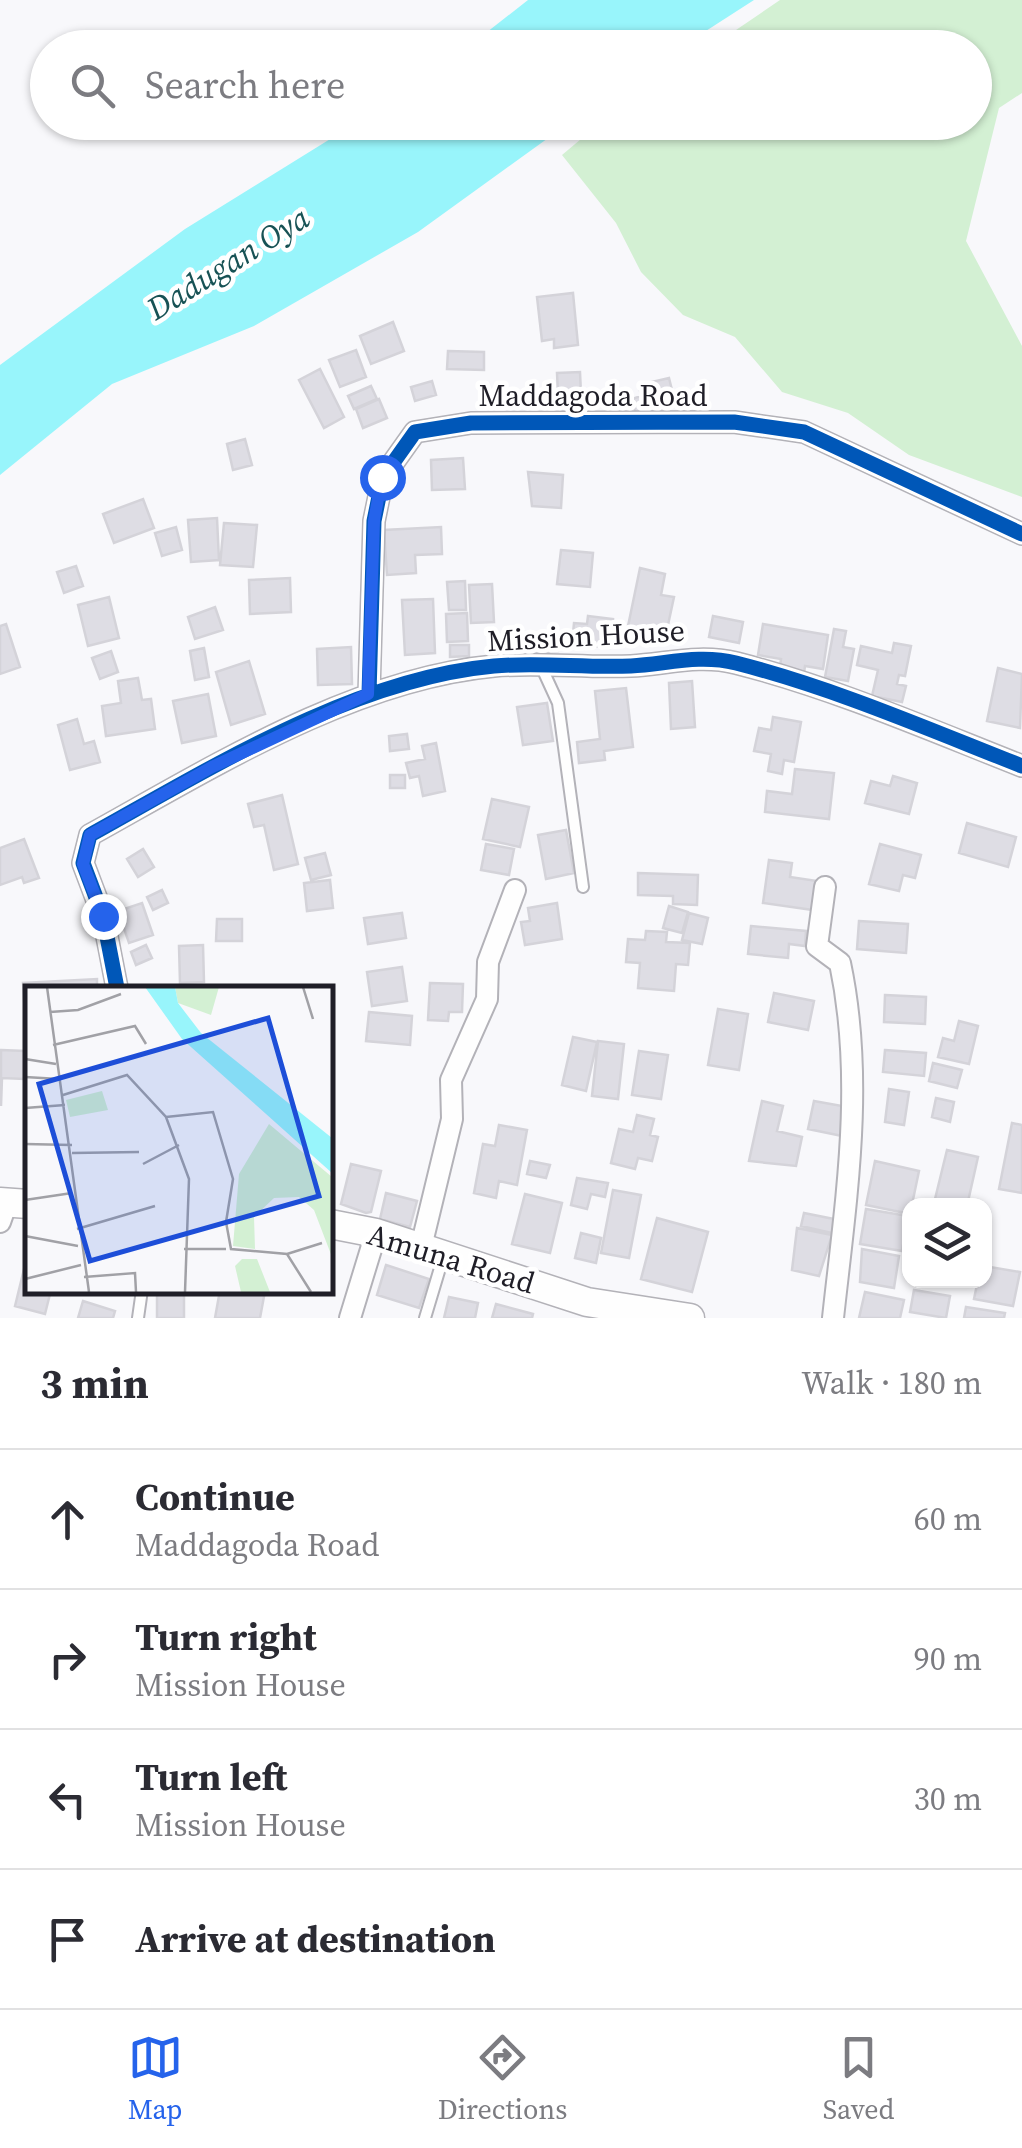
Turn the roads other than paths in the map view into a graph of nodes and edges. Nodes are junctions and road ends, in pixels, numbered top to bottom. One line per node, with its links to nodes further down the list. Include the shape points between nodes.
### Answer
1 (1022, 534): 3 (street, Maddagoda Road, via 804,432 715,422 472,423 415,432 382,477 374,521)
2 (540, 665): 3 (street, Mission House, via 491,666); 4 (street, Mission House, via 633,666 700,657 735,663 842,696); 5 (lane, via 558,702)
3 (368, 694): 8 (street, Mission House, via 212,767 90,835 83,864 103,916)
4 (1022, 766)
5 (583, 887)
6 (825, 888): 18 (street, via 817,946 840,963 851,1014 854,1099)
7 (515, 890): 11 (street, via 488,962 487,999 451,1080 452,1119)
8 (116, 986)
9 (332, 1224): 10 (street, Amuna Road)
10 (376, 1233): 11 (street, Amuna Road); 15 (street)
11 (432, 1252): 13 (street, Amuna Road); 16 (lane)
12 (142, 1293): 14 (lane)
13 (630, 1314): 17 (street, Amuna Road)
14 (138, 1318)
15 (350, 1318)
16 (425, 1318)
17 (690, 1318)
18 (833, 1318)

